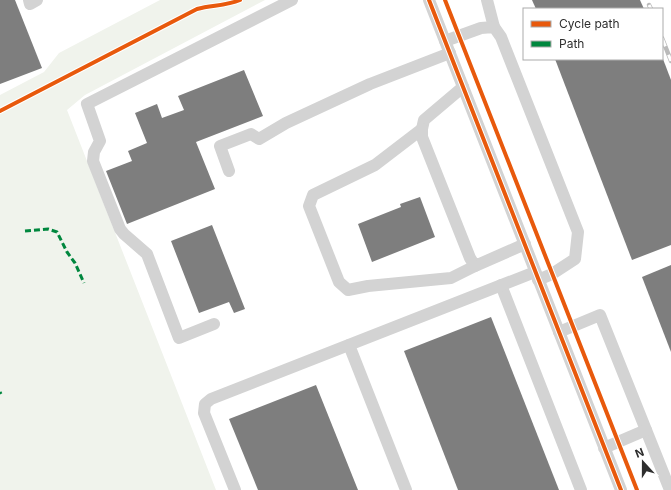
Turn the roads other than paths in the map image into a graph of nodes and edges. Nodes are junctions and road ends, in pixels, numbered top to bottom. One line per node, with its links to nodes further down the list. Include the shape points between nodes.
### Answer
1 (29, 0): 2 (street, via 30,4)
2 (37, 0)
3 (292, 0): 16 (street, via 87,104 100,141 94,152 93,161 120,229 147,254 180,338)
4 (429, 0): 7 (street)
5 (488, 0): 6 (street)
6 (494, 27): 7 (street, via 481,28); 14 (street, via 501,37 578,232 575,259 552,274)
7 (445, 41): 8 (street)
8 (450, 53): 9 (street); 11 (street, via 370,84 286,123 259,139 251,134 220,146)
9 (463, 87): 10 (street, via 424,120); 12 (street)
10 (422, 129): 13 (street, via 422,137); 13 (street, via 375,165 313,195 309,206 339,282 348,290 451,278)
11 (229, 171)
12 (525, 244): 13 (street); 14 (street)
13 (475, 266)
14 (537, 276): 15 (street); 17 (street)
15 (501, 285): 18 (street); 23 (street)
16 (214, 324)
17 (559, 332): 19 (street, via 600,315); 20 (street)
18 (349, 345): 21 (street, via 205,404 204,413); 22 (street)
19 (646, 430): 20 (street); 25 (street)
20 (604, 448): 24 (street)
21 (235, 490)
22 (406, 490)
23 (581, 490)
24 (621, 490)
25 (670, 490)

